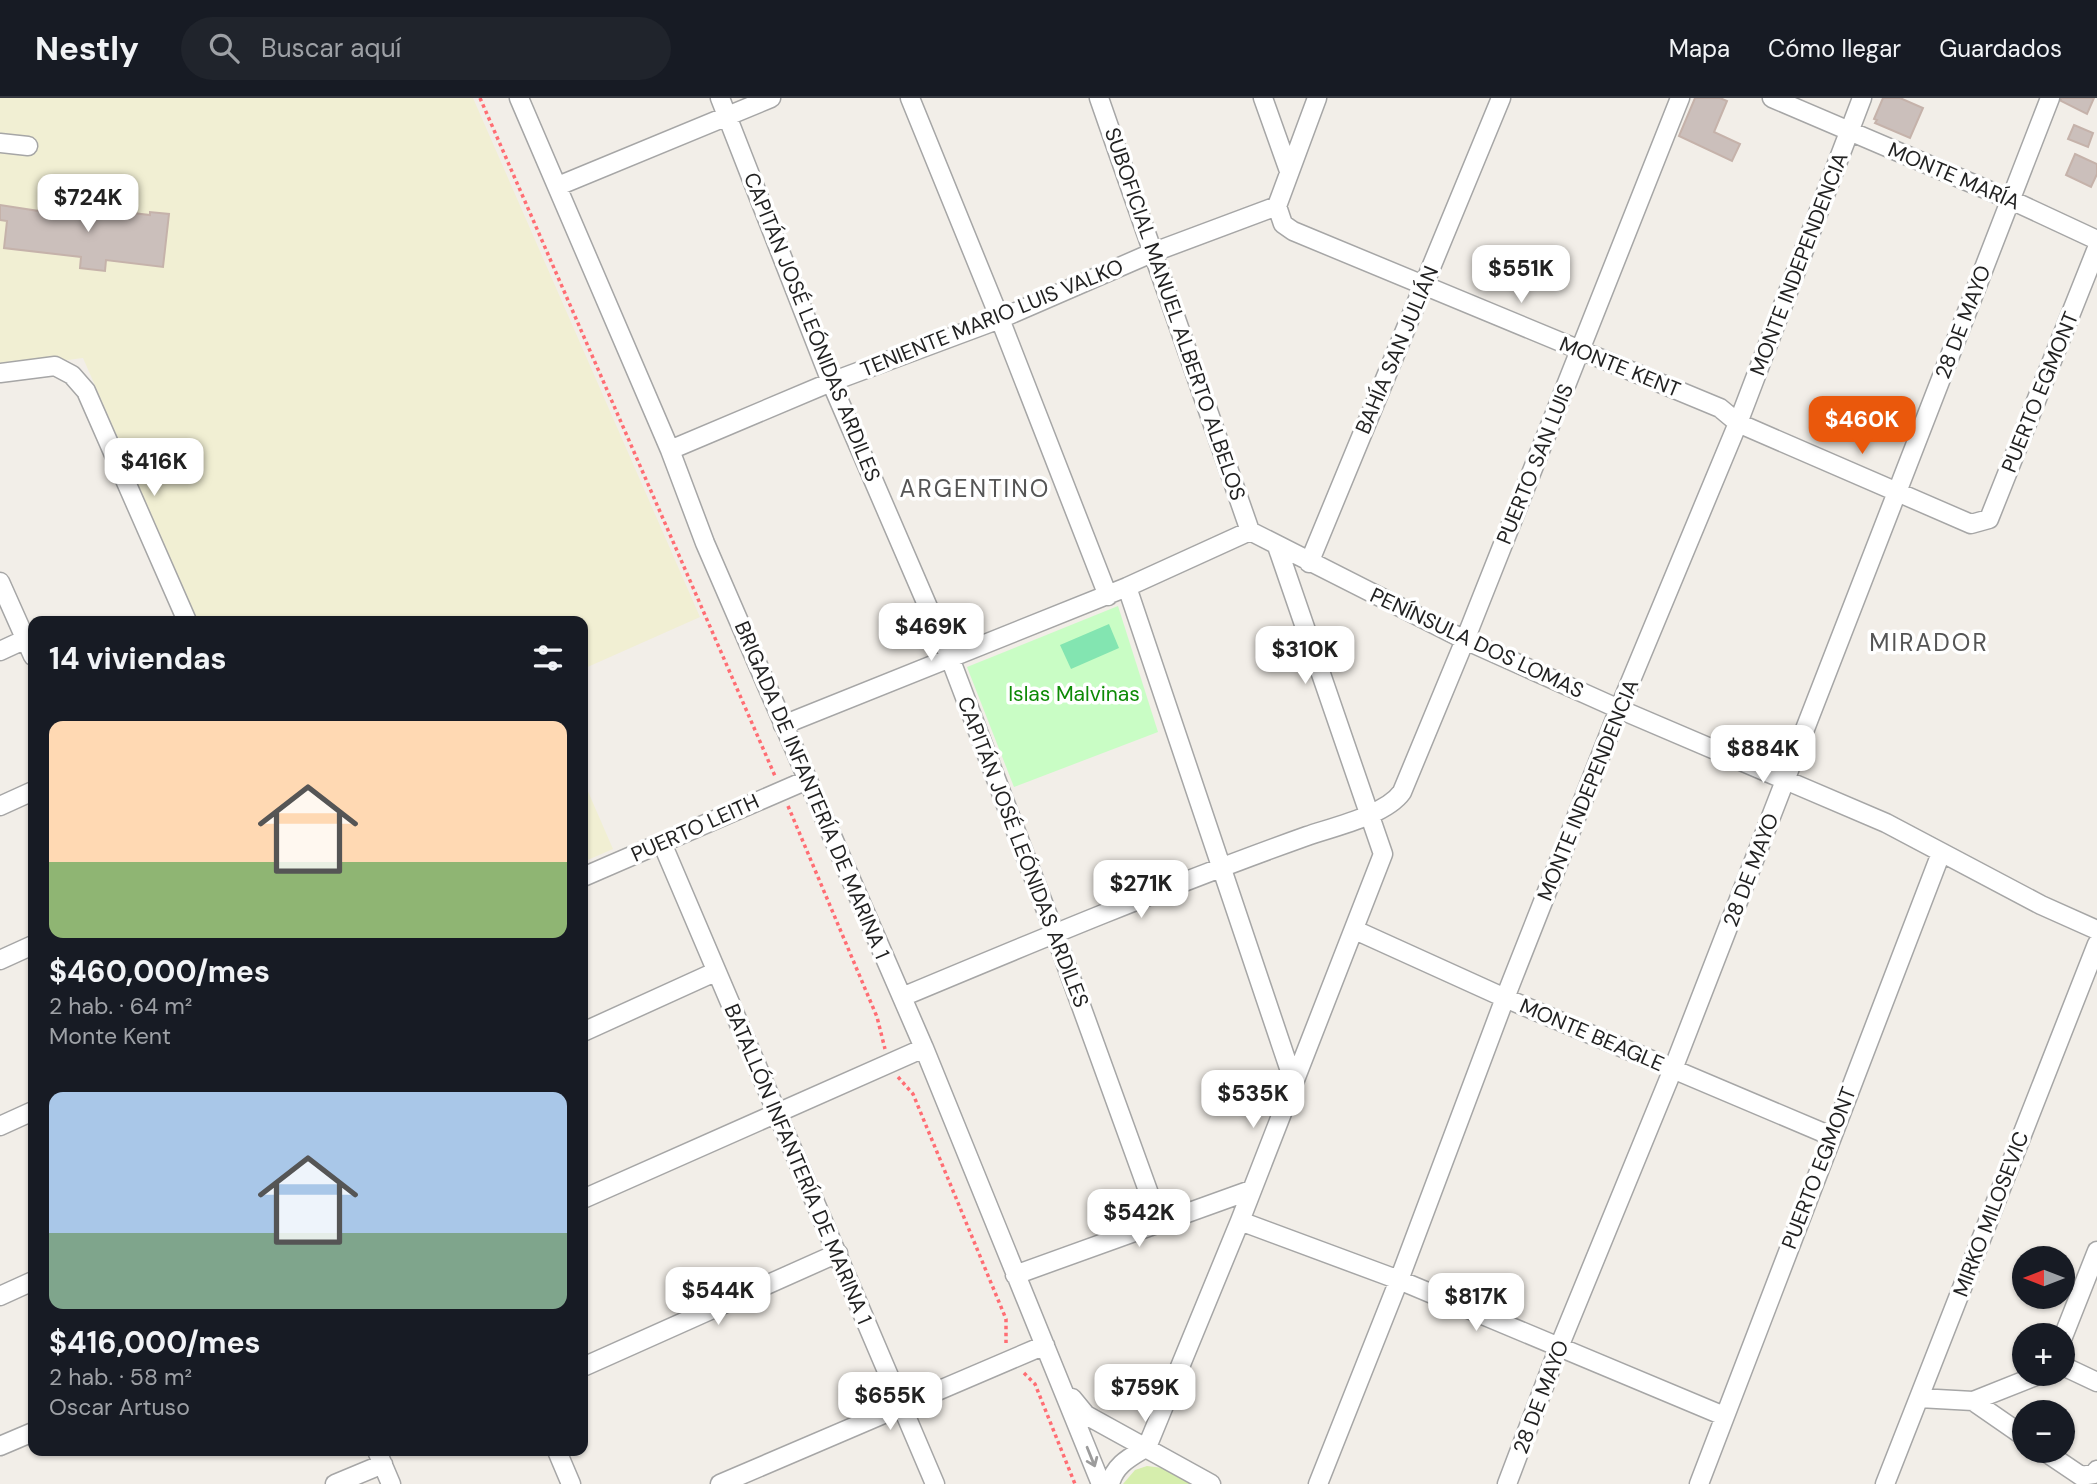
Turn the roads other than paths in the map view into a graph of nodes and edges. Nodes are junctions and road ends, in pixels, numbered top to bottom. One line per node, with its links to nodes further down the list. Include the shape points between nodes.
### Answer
1 (519, 98): 18 (street, BRIGADA DE INFANTERÍA DE MARINA 1)
2 (720, 98): 13 (street, CAPITÁN JOSÉ LEÓNIDAS ARDILES)
3 (771, 98): 13 (street)
4 (910, 98): 25 (street)
5 (1099, 98): 23 (street, SUBOFICIAL MANUEL ALBERTO ALBELOS)
6 (1263, 98): 17 (street)
7 (1317, 98): 17 (street)
8 (1502, 98): 24 (street, BAHÍA SAN JULIÁN)
9 (1680, 98): 26 (street, PUERTO SAN LUIS)
10 (1772, 98): 14 (street, MONTE MARÍA)
11 (1862, 98): 14 (street, MONTE INDEPENDENCIA)
12 (2050, 98): 19 (street, 28 DE MAYO)
13 (728, 116): 18 (street); 28 (street, CAPITÁN JOSÉ LEÓNIDAS ARDILES)
14 (1850, 131): 19 (street, MONTE MARÍA); 29 (street, MONTE INDEPENDENCIA)
15 (0, 143): 16 (street)
16 (28, 146)
17 (1289, 171): 20 (street)
18 (558, 186): 30 (street, BRIGADA DE INFANTERÍA DE MARINA 1)
19 (2011, 200): 21 (street, MONTE MARÍA); 31 (street, 28 DE MAYO)
20 (1277, 206): 23 (street, TENIENTE MARIO LUIS VALKO); 24 (street, MONTE KENT, via 1283,224 1293,231)
21 (2097, 240)
22 (2097, 248): 32 (street, PUERTO EGMONT, via 1989,519)
23 (1154, 252): 25 (street, TENIENTE MARIO LUIS VALKO); 33 (street, SUBOFICIAL MANUEL ALBERTO ALBELOS)
24 (1423, 285): 26 (street, MONTE KENT); 35 (street, BAHÍA SAN JULIÁN)
25 (1000, 319): 28 (street, TENIENTE MARIO LUIS VALKO); 38 (street)
26 (1581, 351): 29 (street, MONTE KENT, via 1720,408); 40 (street, PUERTO SAN LUIS)
27 (0, 373): 39 (street, via 55,366 72,375 86,391)
28 (831, 382): 30 (street, TENIENTE MARIO LUIS VALKO); 44 (street, CAPITÁN JOSÉ LEÓNIDAS ARDILES)
29 (1738, 423): 31 (street, MONTE KENT); 45 (street, MONTE INDEPENDENCIA)
30 (670, 450): 46 (street, BRIGADA DE INFANTERÍA DE MARINA 1)
31 (1897, 492): 32 (street, MONTE KENT); 48 (street, 28 DE MAYO)
32 (1971, 524)
33 (1250, 531): 34 (street, PENÍNSULA DOS LOMAS); 37 (street)
34 (1278, 546): 35 (street, PENÍNSULA DOS LOMAS); 51 (street)
35 (1309, 563): 40 (street, PENÍNSULA DOS LOMAS)
36 (0, 582): 41 (street)
37 (1127, 587): 38 (street); 54 (street)
38 (1108, 596): 44 (street)
39 (185, 616)
40 (1465, 640): 45 (street, PENÍNSULA DOS LOMAS); 51 (street, PUERTO SAN LUIS, via 1402,792)
41 (28, 644)
42 (28, 648): 43 (street)
43 (0, 651)
44 (950, 659): 46 (street); 58 (street, CAPITÁN JOSÉ LEÓNIDAS ARDILES)
45 (1619, 709): 48 (street, PENÍNSULA DOS LOMAS); 64 (street, MONTE INDEPENDENCIA)
46 (783, 725): 47 (street, BRIGADA DE INFANTERÍA DE MARINA 1)
47 (807, 779): 52 (street, PUERTO LEITH); 63 (street, BRIGADA DE INFANTERÍA DE MARINA 1)
48 (1786, 779): 53 (street, PENÍNSULA DOS LOMAS, via 1886,822); 67 (street, 28 DE MAYO)
49 (28, 793): 50 (street)
50 (0, 806)
51 (1369, 814): 54 (street, PUERTO SAN LUIS); 56 (street, via 1383,854)
52 (662, 843): 55 (street, PUERTO LEITH); 62 (street, BATALLÓN INFANTERÍA DE MARINA 1)
53 (1941, 853): 57 (street, PENÍNSULA DOS LOMAS); 72 (street, PUERTO EGMONT)
54 (1221, 867): 58 (street, PUERTO SAN LUIS); 68 (street)
55 (588, 875)
56 (1355, 930): 64 (street, MONTE BEAGLE); 68 (street)
57 (2097, 930)
58 (1055, 934): 63 (street, PUERTO SAN LUIS); 75 (street, CAPITÁN JOSÉ LEÓNIDAS ARDILES)
59 (2097, 944): 91 (street, MIRKO MILOSEVIC)
60 (28, 947): 61 (street)
61 (0, 960)
62 (715, 972): 65 (street); 70 (street, BATALLÓN INFANTERÍA DE MARINA 1)
63 (902, 997): 66 (street, BRIGADA DE INFANTERÍA DE MARINA 1)
64 (1505, 998): 67 (street, MONTE BEAGLE); 80 (street, MONTE INDEPENDENCIA)
65 (588, 1030)
66 (924, 1048): 70 (street); 79 (street, BRIGADA DE INFANTERÍA DE MARINA 1)
67 (1674, 1069): 72 (street, MONTE BEAGLE); 85 (street, 28 DE MAYO)
68 (1293, 1080): 73 (street)
69 (28, 1113): 71 (street)
70 (778, 1113): 74 (street); 78 (street, BATALLÓN INFANTERÍA DE MARINA 1)
71 (0, 1126)
72 (1831, 1136): 94 (street, PUERTO EGMONT)
73 (1251, 1190): 75 (street); 76 (street)
74 (588, 1197)
75 (1159, 1221): 79 (street)
76 (1240, 1221): 80 (street); 98 (street)
77 (2097, 1251): 83 (street)
78 (838, 1253): 86 (street); 93 (street, BATALLÓN INFANTERÍA DE MARINA 1)
79 (1015, 1275): 84 (street, BRIGADA DE INFANTERÍA DE MARINA 1)
80 (1399, 1280): 85 (street); 111 (street, MONTE INDEPENDENCIA)
81 (28, 1283): 82 (street)
82 (0, 1296)
83 (2068, 1323)
84 (1045, 1345): 89 (street, BRIGADA DE INFANTERÍA DE MARINA 1); 93 (street)
85 (1559, 1348): 94 (street); 112 (street, 28 DE MAYO)
86 (588, 1365)
87 (2075, 1372): 88 (street)
88 (2097, 1382)
89 (1061, 1385): 98 (street, via 1086,1415); 108 (street, BRIGADA DE INFANTERÍA DE MARINA 1, one-way to 108)
90 (2012, 1386): 92 (street)
91 (1919, 1398): 92 (street); 114 (street, MIRKO MILOSEVIC)
92 (1973, 1401): 95 (street)
93 (902, 1406): 106 (street); 107 (street, BATALLÓN INFANTERÍA DE MARINA 1)
94 (1724, 1416): 113 (street, PUERTO EGMONT)
95 (2012, 1428)
96 (28, 1434): 97 (street)
97 (0, 1446)
98 (1147, 1447): 109 (street, via 1119,1466); 110 (street)
99 (559, 1456): 105 (street)
100 (380, 1457): 103 (street); 104 (street)
101 (2062, 1463): 102 (street, via 2081,1476)
102 (2097, 1470)
103 (335, 1484)
104 (391, 1484)
105 (571, 1484)
106 (720, 1484)
107 (935, 1484)
108 (1101, 1484)
109 (1110, 1484)
110 (1212, 1484)
111 (1318, 1484)
112 (1507, 1484)
113 (1699, 1484)
114 (1885, 1484)

